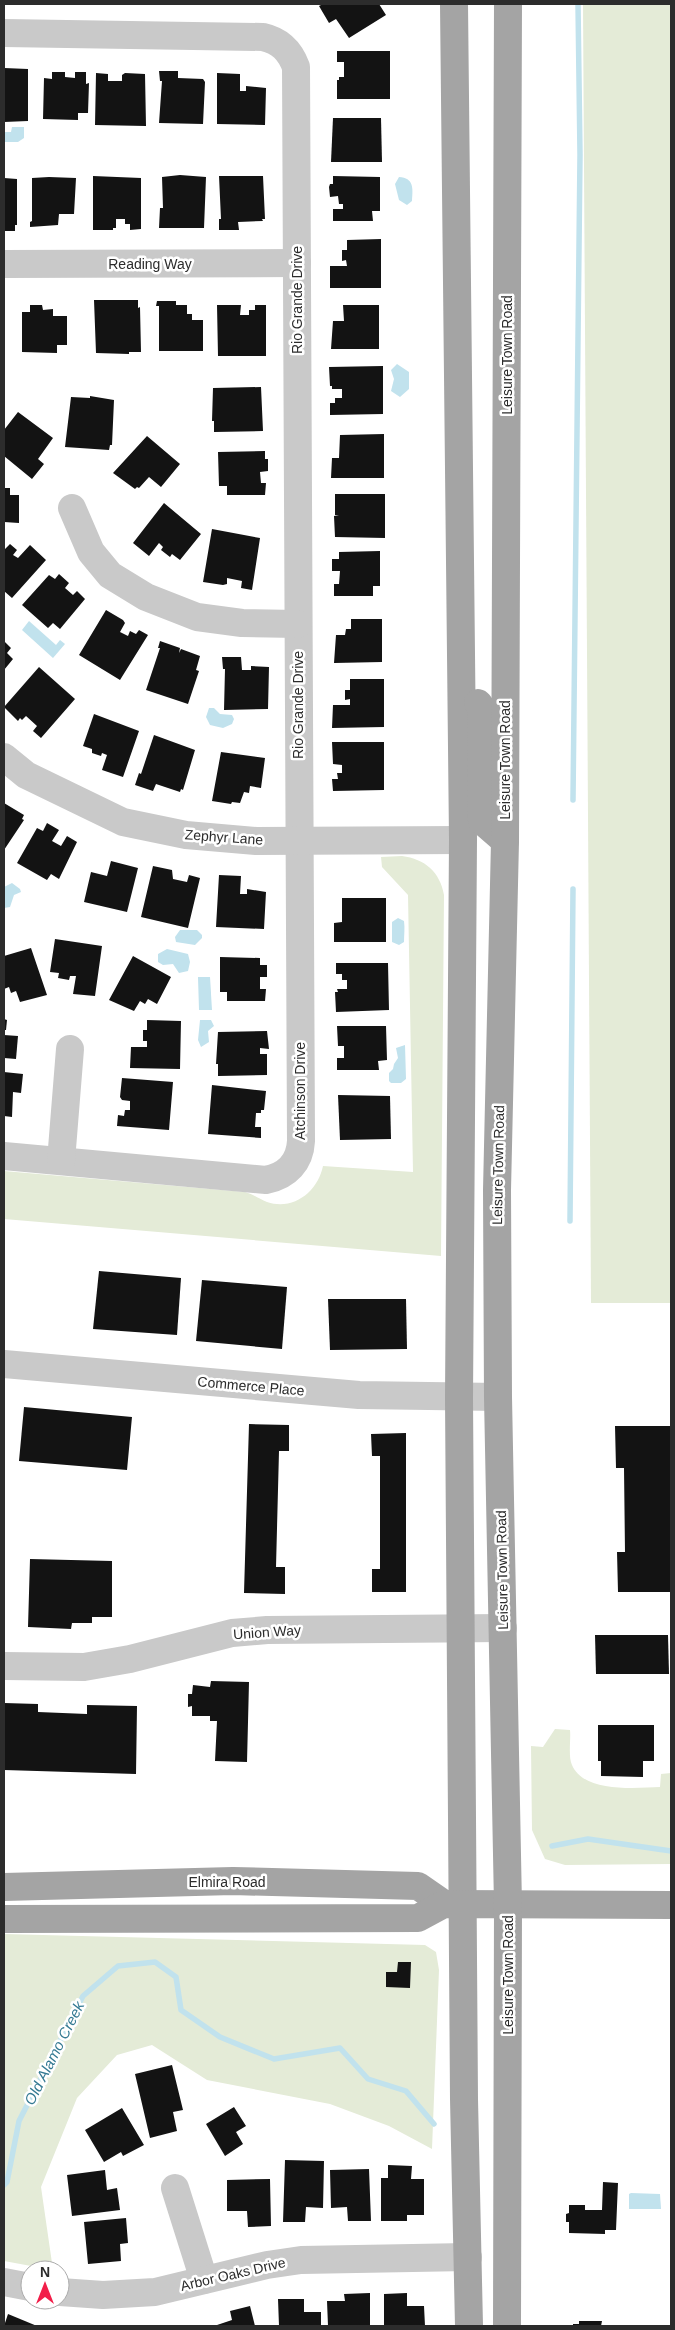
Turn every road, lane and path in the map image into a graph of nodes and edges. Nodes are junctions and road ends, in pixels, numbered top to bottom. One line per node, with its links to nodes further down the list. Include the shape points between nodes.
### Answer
1 (454, 4): 8 (main road)
2 (508, 4): 12 (main road, Leisure Town Road)
3 (4, 33): 5 (street, Rio Grande Drive, via 263,37 280,43 292,57 297,75)
4 (4, 264): 5 (street, Reading Way)
5 (297, 264): 7 (street, Rio Grande Drive)
6 (72, 508): 7 (street, via 91,552 110,574 146,597 196,617 242,623)
7 (298, 624): 10 (street, Rio Grande Drive)
8 (462, 671): 11 (main road); 12 (main road, via 481,708 482,821)
9 (4, 757): 10 (street, Zephyr Lane, via 26,775 123,822 219,839)
10 (299, 840): 11 (street, Zephyr Lane); 16 (street, Atchinson Drive, via 301,1150 296,1162 283,1175 266,1180)
11 (462, 840): 13 (main road, via 485,856 486,912); 19 (main road)
12 (505, 841): 13 (main road, Leisure Town Road)
13 (503, 932): 18 (main road, Leisure Town Road, via 497,1190)
14 (70, 1049): 16 (street)
15 (4, 1156): 16 (street, Atchinson Drive)
16 (61, 1161)
17 (4, 1364): 19 (street, Commerce Place, via 340,1394)
18 (498, 1397): 19 (street, Commerce Place); 20 (main road, Leisure Town Road)
19 (460, 1398): 21 (main road)
20 (503, 1628): 21 (street, Union Way); 25 (main road, Leisure Town Road)
21 (461, 1629): 22 (street, Union Way, via 267,1630 232,1633 130,1659 84,1667); 24 (main road)
22 (4, 1666)
23 (4, 1887): 24 (main road, Elmira Road, via 233,1881 418,1886)
24 (454, 1904): 25 (main road); 27 (main road, via 418,1918); 29 (main road)
25 (508, 1905): 26 (main road); 35 (main road, Leisure Town Road)
26 (671, 1905)
27 (4, 1919)
28 (176, 2188): 30 (street)
29 (468, 2257): 30 (street, Arbor Oaks Drive, via 301,2260); 34 (main road)
30 (204, 2280): 33 (street, Arbor Oaks Drive, via 127,2295)
31 (4, 2282): 32 (street)
32 (20, 2285)
33 (70, 2293)
34 (469, 2326)
35 (508, 2326)

